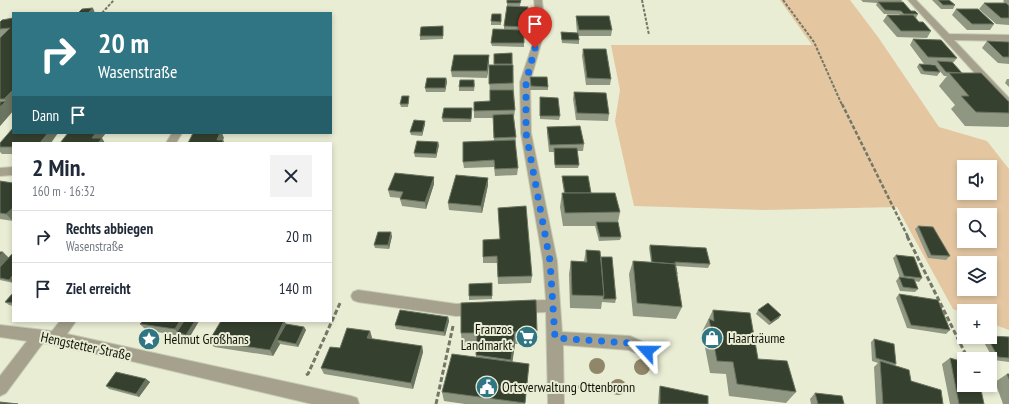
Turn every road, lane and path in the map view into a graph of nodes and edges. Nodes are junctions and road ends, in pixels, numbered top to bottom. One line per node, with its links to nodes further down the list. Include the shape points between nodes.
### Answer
1 (114, 0): 6 (path)
2 (538, 0): 14 (street, via 538,40 526,82 526,133 550,261)
3 (642, 0): 7 (path)
4 (782, 0): 26 (path, via 814,42 834,88)
5 (912, 0): 8 (street)
6 (103, 12)
7 (649, 35)
8 (948, 37): 9 (street); 10 (street)
9 (1009, 38)
10 (1009, 104)
11 (12, 171): 12 (street)
12 (0, 172)
13 (358, 296): 17 (street); 18 (path, via 354,300 340,301)
14 (553, 306): 16 (street); 24 (street)
15 (486, 308): 17 (street)
16 (508, 308)
17 (456, 310): 30 (path)
18 (332, 319)
19 (68, 322): 23 (street)
20 (331, 322): 28 (path, via 308,374 294,381)
21 (0, 331): 22 (street, Hengstetter Straße)
22 (40, 336): 23 (street, Hengstetter Straße); 27 (street)
23 (56, 338): 28 (street, Hengstetter Straße)
24 (555, 338): 25 (street, via 630,343); 31 (street)
25 (647, 351)
26 (965, 352)
27 (0, 388)
28 (289, 392): 29 (street, Hengstetter Straße)
29 (351, 404)
30 (436, 404)
31 (556, 404)

